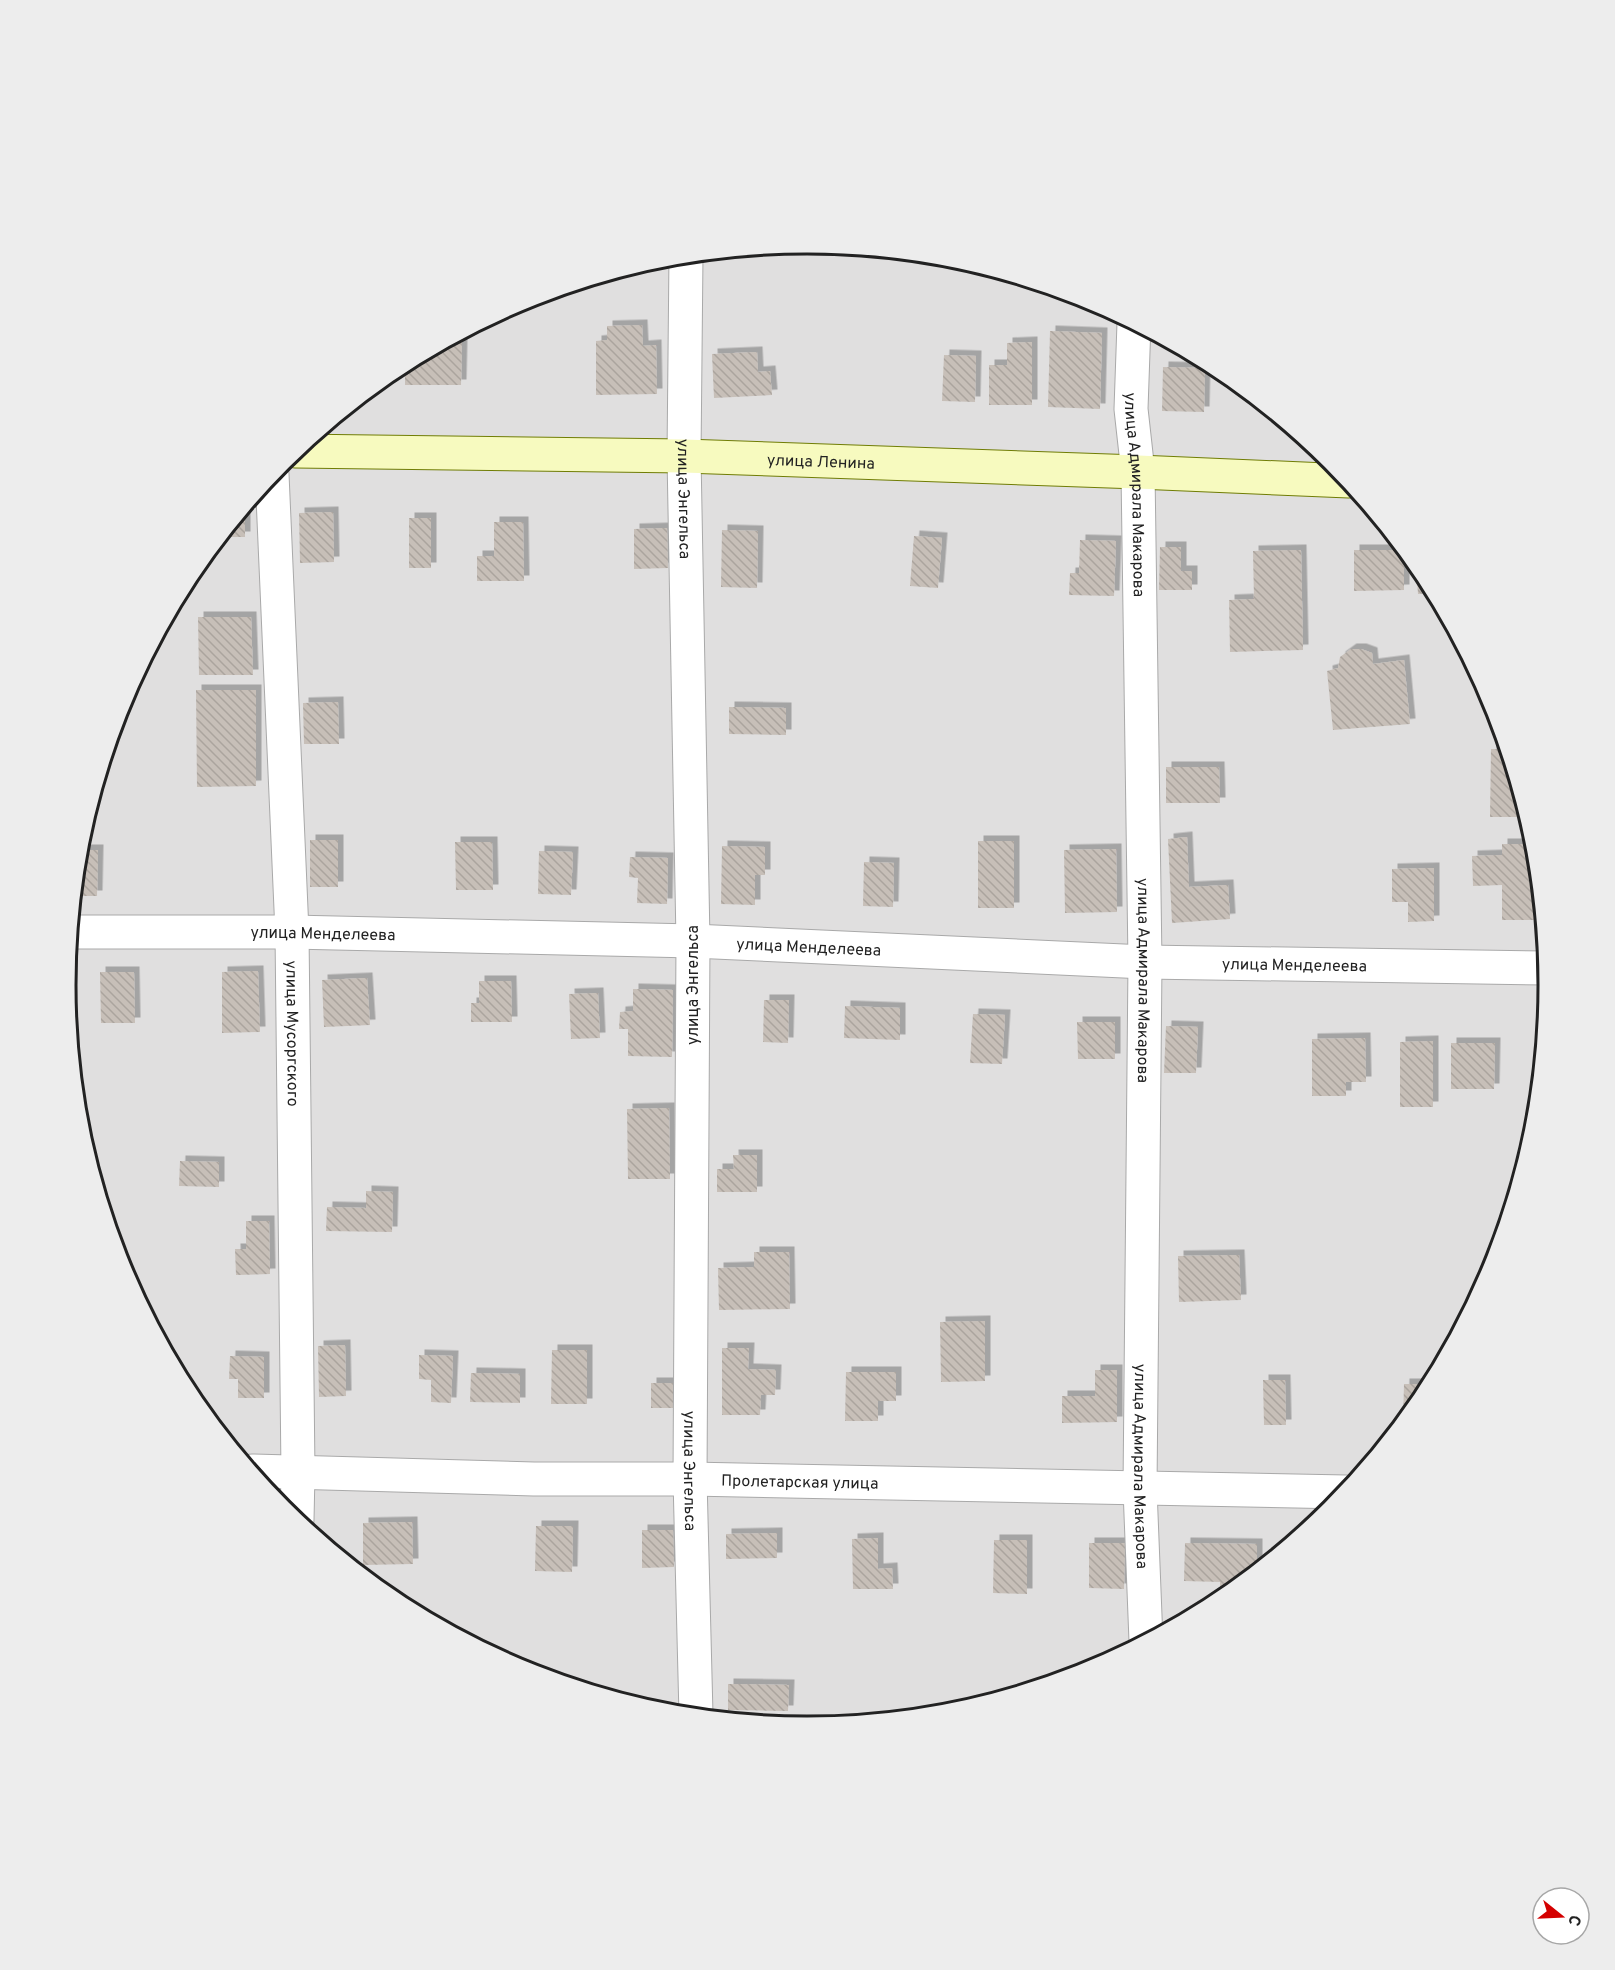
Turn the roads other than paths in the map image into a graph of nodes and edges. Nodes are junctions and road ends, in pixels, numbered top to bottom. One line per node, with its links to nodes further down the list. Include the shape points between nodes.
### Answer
1 (686, 264): 4 (street, улица Энгельса)
2 (1134, 330): 5 (street, улица Адмирала Макарова, via 1131,409)
3 (309, 451): 4 (street, улица Ленина)
4 (684, 456): 5 (street, улица Ленина); 10 (street, улица Энгельса)
5 (1138, 472): 6 (street, улица Ленина); 11 (street, улица Адмирала Макарова)
6 (1336, 480)
7 (273, 488): 9 (street, улица Мусоргского)
8 (79, 932): 9 (street, улица Менделеева)
9 (292, 932): 10 (street, улица Менделеева); 14 (street, улица Мусоргского)
10 (693, 941): 11 (street, улица Менделеева); 15 (street, улица Энгельса)
11 (1145, 962): 12 (street, улица Менделеева); 16 (street, улица Адмирала Макарова)
12 (1538, 968)
13 (262, 1471): 14 (street, Пролетарская улица)
14 (298, 1473): 15 (street, Пролетарская улица); 18 (street, улица Мусоргского)
15 (690, 1479): 16 (street, Пролетарская улица); 20 (street, улица Энгельса)
16 (1140, 1489): 17 (street, Пролетарская улица); 19 (street, улица Адмирала Макарова)
17 (1334, 1492)
18 (297, 1508)
19 (1146, 1633)
20 (696, 1707)

